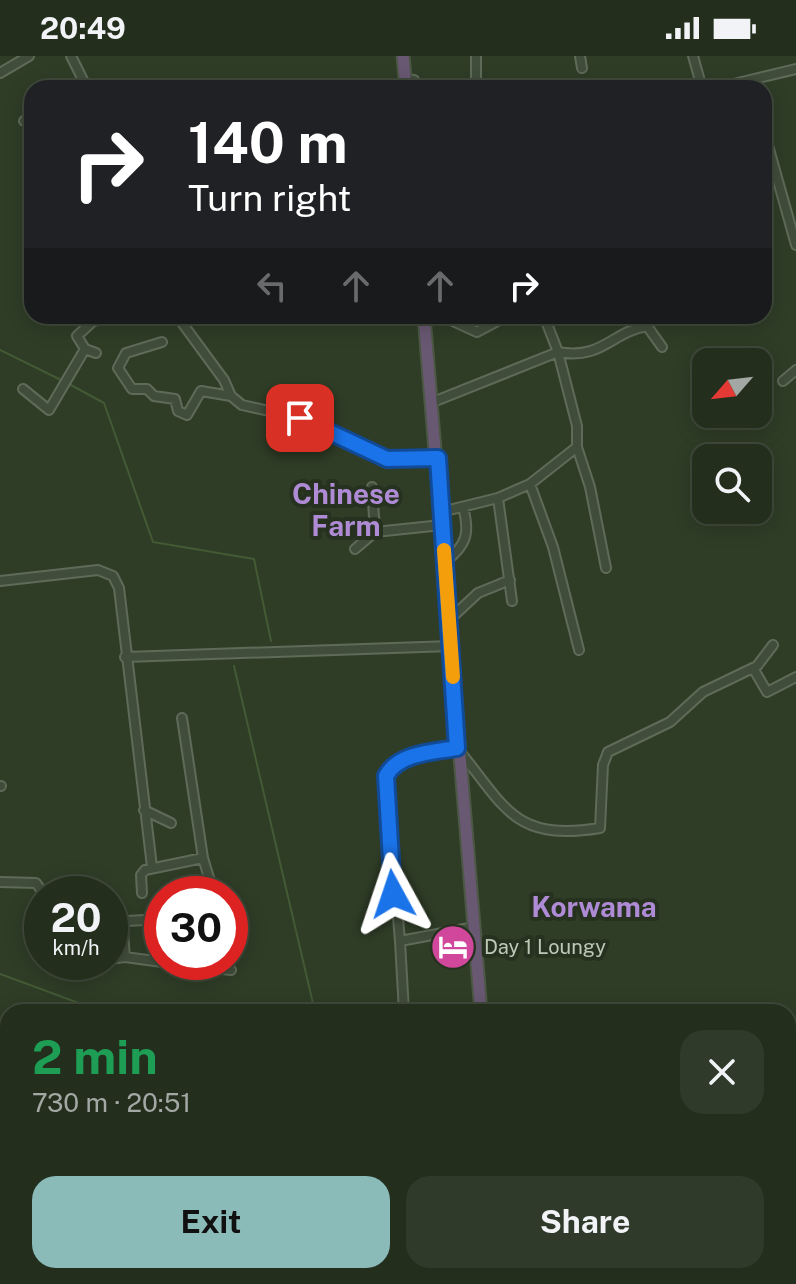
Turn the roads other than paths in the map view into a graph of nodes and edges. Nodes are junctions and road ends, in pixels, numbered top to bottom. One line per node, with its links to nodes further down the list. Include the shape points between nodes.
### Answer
1 (29, 56): 10 (street)
2 (71, 56): 11 (street)
3 (403, 56): 12 (highway)
4 (476, 56): 13 (street)
5 (580, 56): 9 (street)
6 (693, 56): 14 (street)
7 (794, 56): 8 (street)
8 (796, 66): 15 (street)
9 (582, 68)
10 (0, 73)
11 (82, 80)
12 (405, 80)
13 (476, 80)
14 (700, 80)
15 (762, 80)
16 (772, 157): 17 (street)
17 (794, 227): 18 (street)
18 (796, 245)
19 (90, 324): 27 (street, via 77,336)
20 (183, 324): 33 (street)
21 (425, 324): 34 (highway)
22 (460, 324): 23 (street, via 477,332)
23 (492, 324)
24 (547, 324): 28 (street)
25 (162, 342): 33 (street, via 126,353 118,368 132,389 175,399 178,411 187,415 201,391)
26 (662, 347): 28 (street, via 647,326 600,350 579,356)
27 (85, 349): 29 (street); 32 (street, via 49,410)
28 (558, 352): 34 (street); 35 (street, via 577,426)
29 (96, 353)
30 (796, 370): 31 (street)
31 (783, 381)
32 (23, 389)
33 (231, 396): 36 (street, via 242,405 300,418 387,459)
34 (433, 402): 36 (highway)
35 (577, 447): 37 (street); 45 (street)
36 (438, 458): 41 (highway)
37 (530, 484): 39 (street); 52 (street, via 553,547)
38 (372, 487): 42 (street)
39 (498, 498): 40 (street); 46 (street)
40 (463, 507): 41 (street); 44 (street, via 469,530 461,550)
41 (442, 518): 42 (street); 44 (highway)
42 (375, 532): 43 (street)
43 (355, 549)
44 (445, 562): 49 (highway)
45 (606, 568)
46 (510, 580): 48 (street); 49 (street, via 478,593)
47 (0, 581): 53 (street, via 109,572 119,588)
48 (512, 601)
49 (450, 619): 51 (highway)
50 (773, 645): 54 (street)
51 (452, 646): 53 (street); 57 (highway)
52 (579, 650)
53 (125, 657): 58 (street)
54 (753, 668): 55 (street, via 767,692); 57 (street, via 703,692 670,722 608,752 600,828 560,832 514,818)
55 (796, 677)
56 (182, 718): 60 (street)
57 (457, 748): 66 (highway); 67 (street, via 409,758 391,767 386,776)
58 (144, 810): 59 (street); 61 (street)
59 (169, 817)
60 (203, 858): 61 (street); 62 (street)
61 (152, 867): 65 (street, via 141,875)
62 (208, 876)
63 (0, 882): 64 (street)
64 (24, 883)
65 (142, 893)
66 (475, 927): 67 (street); 69 (highway)
67 (400, 941): 68 (street)
68 (404, 1004)
69 (480, 1004)

